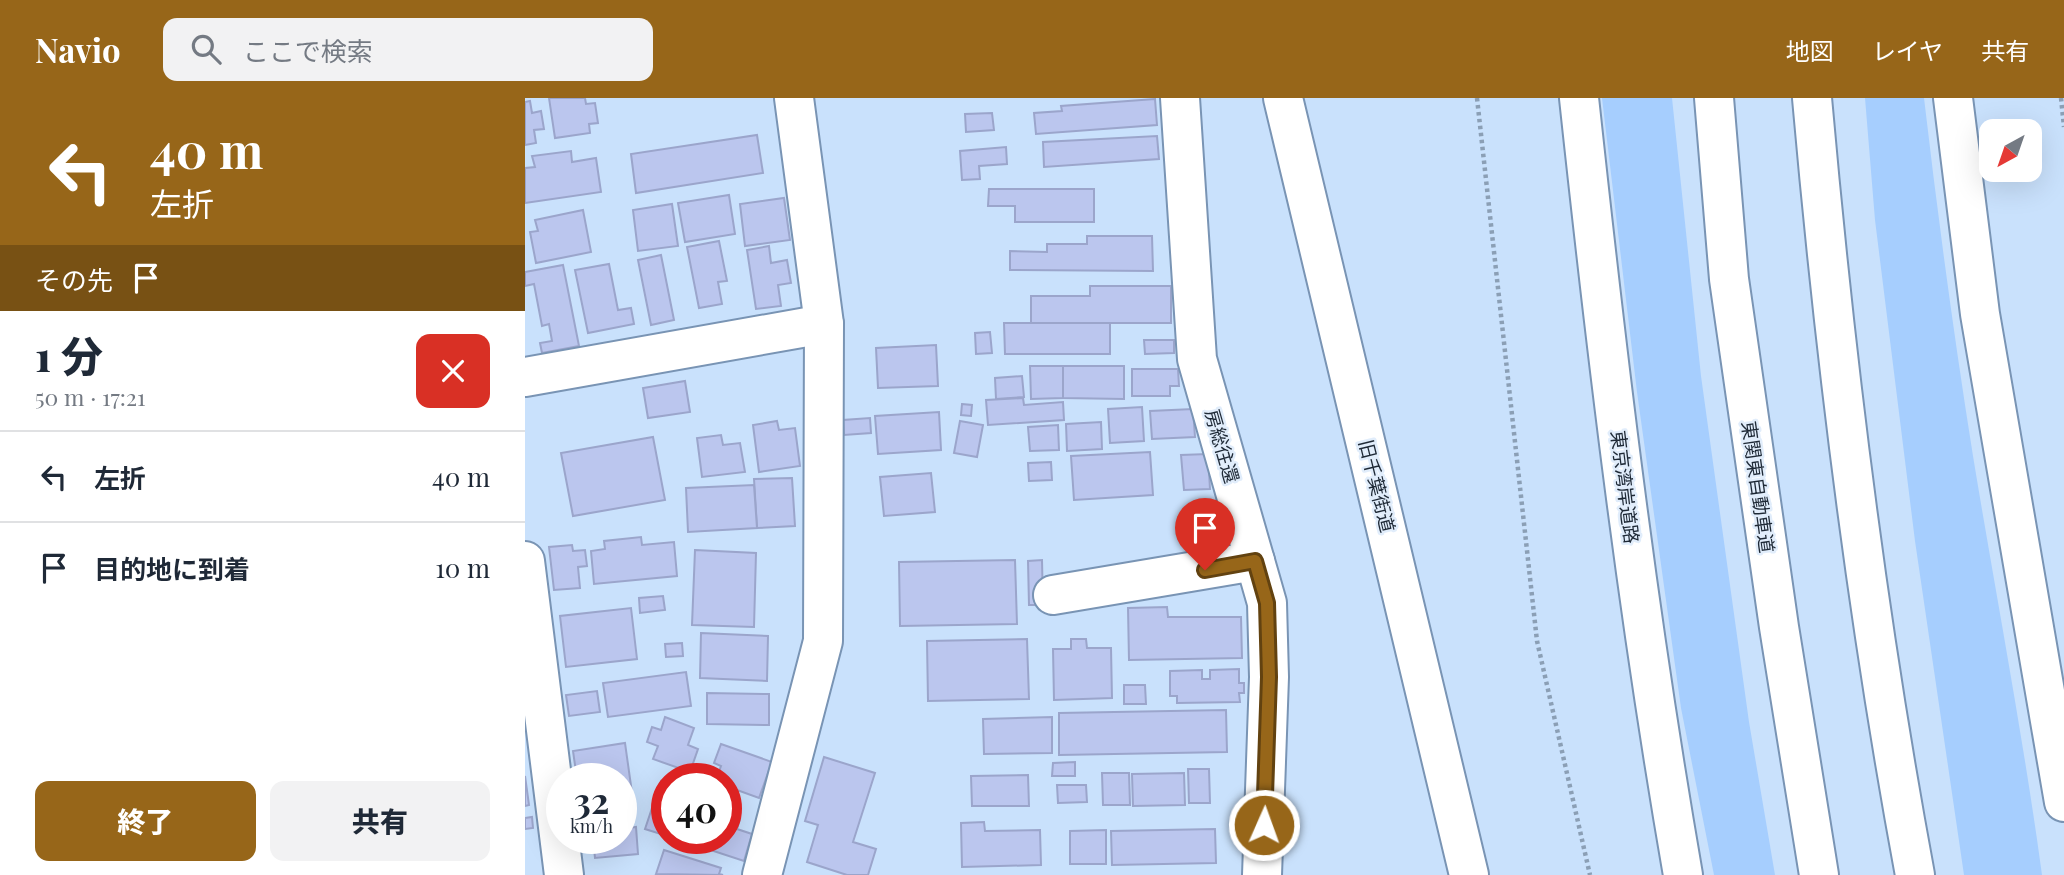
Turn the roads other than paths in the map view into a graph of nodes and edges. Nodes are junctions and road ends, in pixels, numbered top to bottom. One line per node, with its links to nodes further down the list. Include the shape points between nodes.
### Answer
1 (794, 98): 8 (main road)
2 (1180, 98): 11 (main road, 房総往還, via 1197,359)
3 (1283, 98): 18 (main road, 旧千葉街道)
4 (1579, 98): 19 (main road, 東京湾岸道路, via 1654,710)
5 (1714, 98): 20 (main road, 東関東自動車道, via 1729,279)
6 (1812, 98): 21 (main road, via 1851,468)
7 (1953, 98): 14 (main road, via 1980,314)
8 (824, 324): 9 (main road); 16 (main road, via 823,641)
9 (525, 377)
10 (525, 561): 13 (main road)
11 (1255, 561): 12 (main road); 17 (main road, 房総往還, via 1267,603)
12 (1053, 595)
13 (535, 724): 15 (main road)
14 (2064, 802)
15 (565, 875)
16 (762, 875)
17 (1262, 875)
18 (1469, 875)
19 (1683, 875)
20 (1819, 875)
21 (1915, 875)

